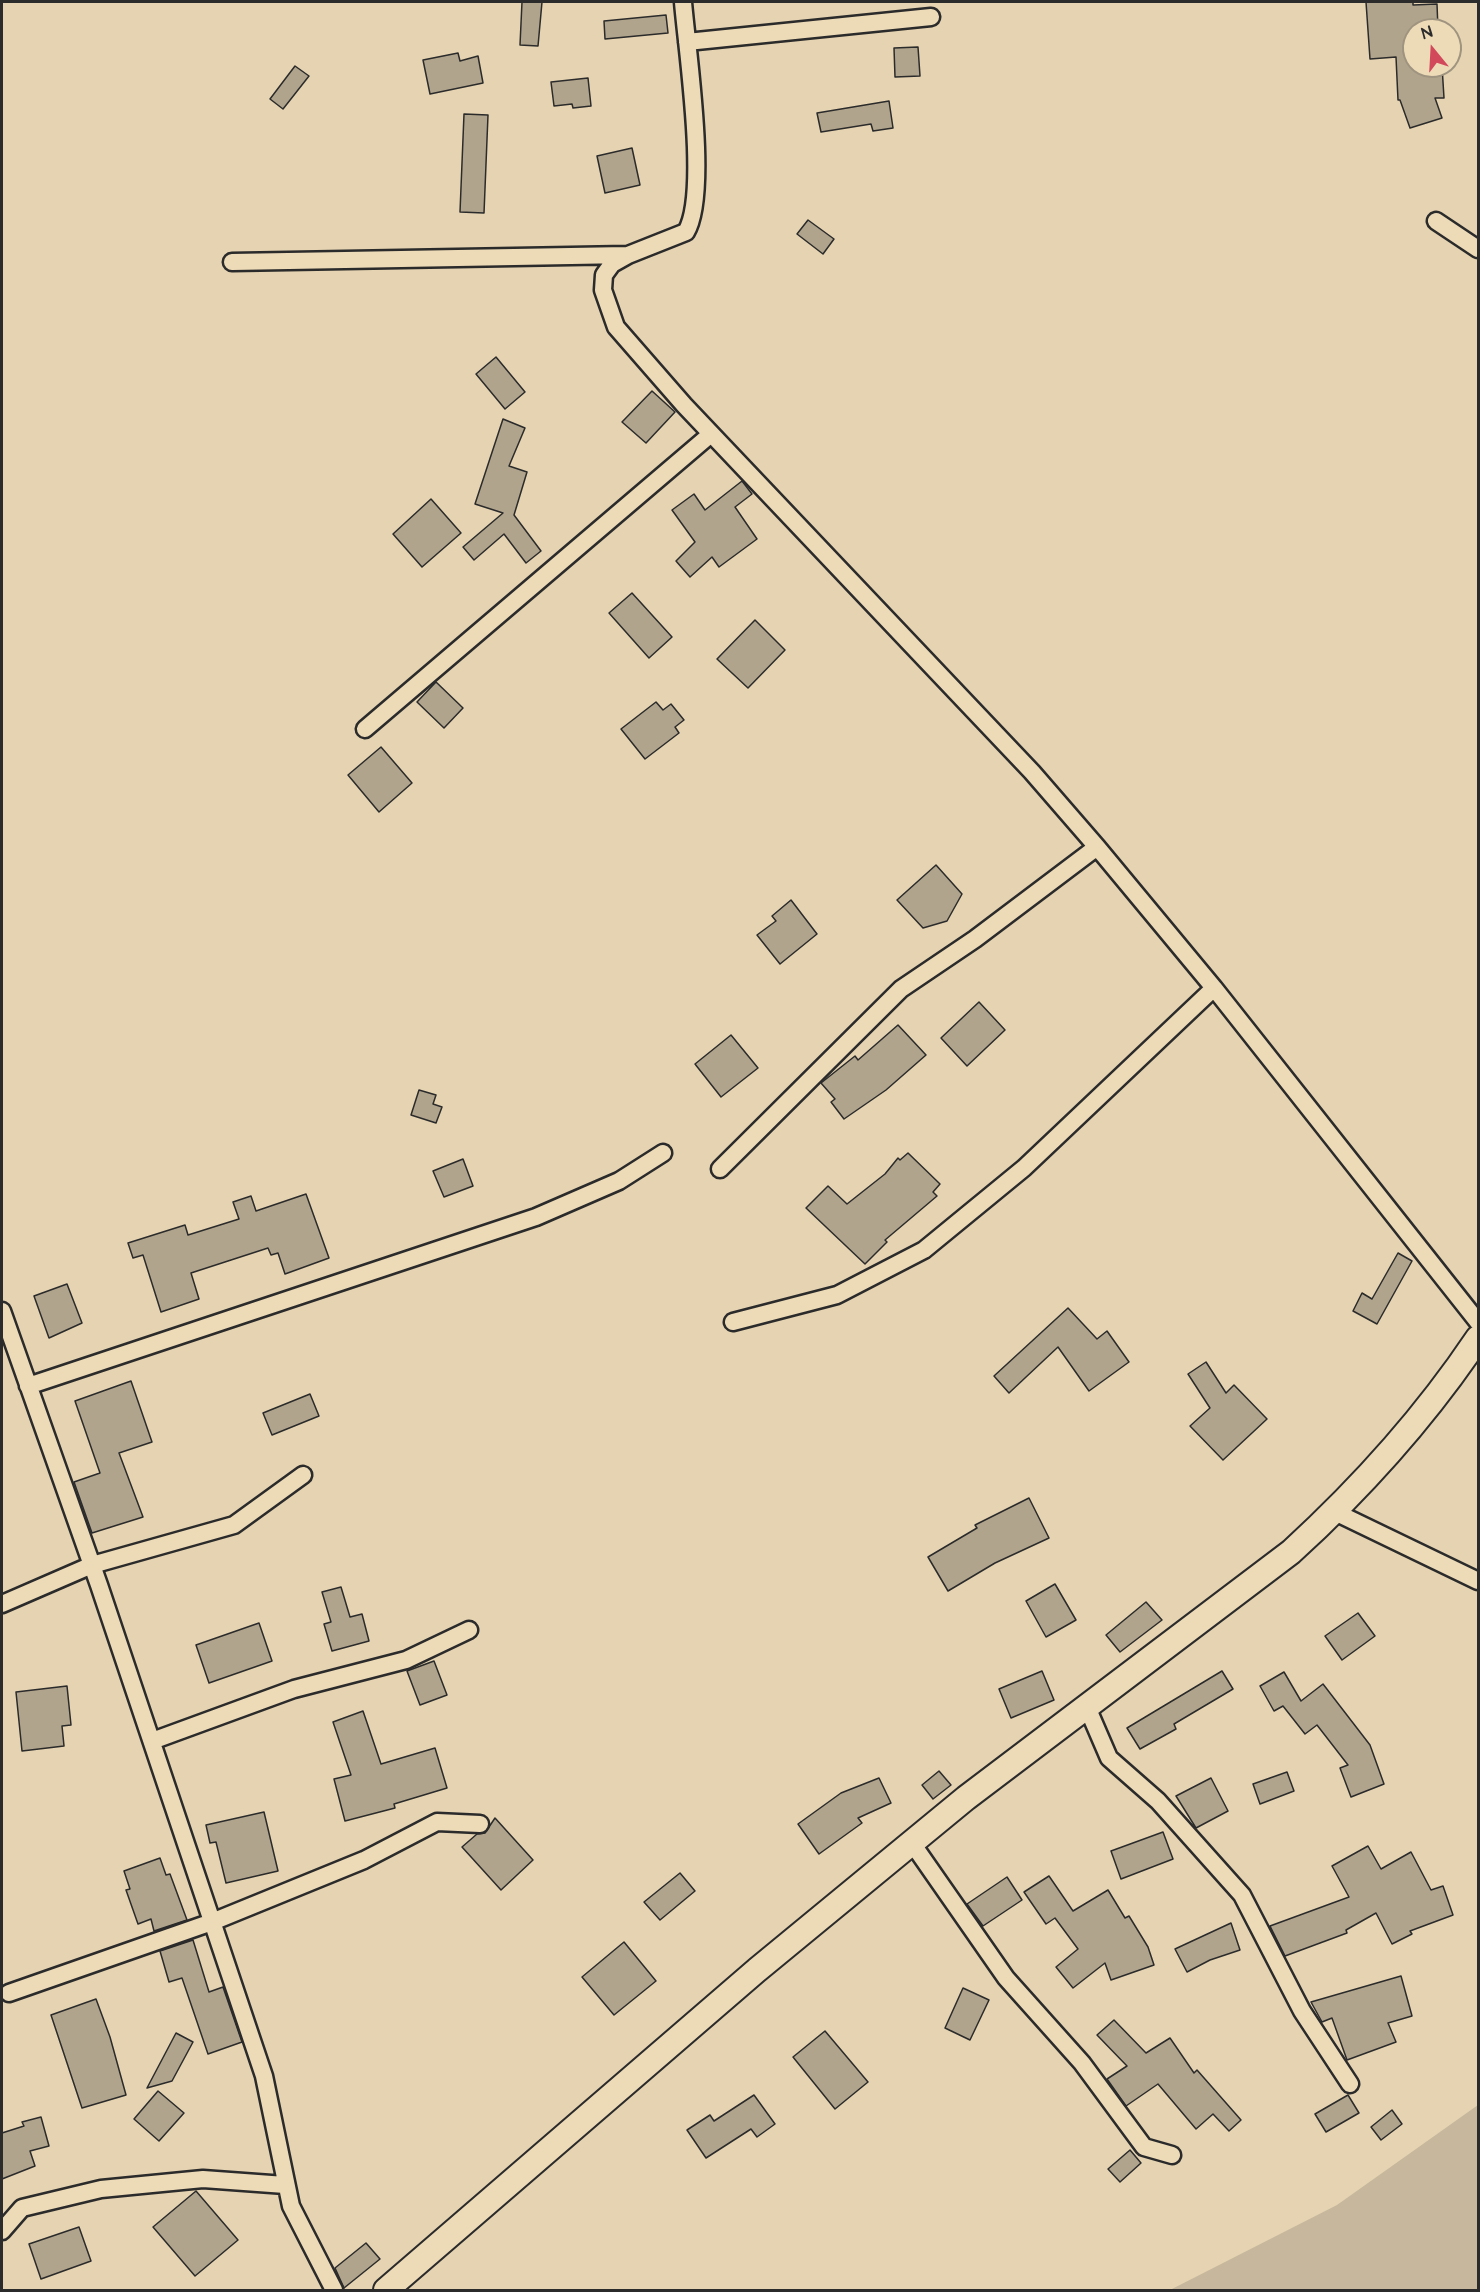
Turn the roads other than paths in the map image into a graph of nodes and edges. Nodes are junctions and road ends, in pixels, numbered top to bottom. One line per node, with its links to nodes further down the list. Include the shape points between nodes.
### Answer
1 (683, 2): 3 (street)
2 (931, 17): 3 (street)
3 (687, 42): 6 (street, via 698,170 694,215 686,232)
4 (1436, 221): 5 (street)
5 (1479, 249)
6 (628, 255): 7 (street); 8 (street, via 604,274 603,290 616,327)
7 (232, 262)
8 (711, 434): 9 (street); 10 (street, via 1032,772)
9 (365, 729)
10 (1097, 847): 11 (street); 13 (street, via 901,989)
11 (1214, 988): 15 (street, via 1024,1168 924,1250 837,1295); 16 (street)
12 (663, 1153): 18 (street, via 619,1181 536,1217)
13 (720, 1169)
14 (2, 1311): 18 (street)
15 (733, 1322)
16 (1479, 1322)
17 (1479, 1338): 20 (street, via 1413,1427)
18 (28, 1386): 21 (street)
19 (303, 1475): 21 (street, via 234,1525)
20 (1335, 1512): 22 (street); 25 (street, via 1291,1552)
21 (92, 1565): 23 (street); 26 (street)
22 (1479, 1581)
23 (2, 1604)
24 (469, 1630): 26 (street, via 406,1660 294,1689)
25 (1088, 1707): 28 (street); 31 (street, via 1109,1758 1158,1801 1242,1895 1302,2011)
26 (152, 1742): 29 (street)
27 (480, 1824): 29 (street, via 437,1822 364,1860)
28 (912, 1843): 32 (street, via 1006,1978 1082,2063 1144,2147); 36 (street, via 757,1970)
29 (212, 1922): 30 (street); 33 (street, via 264,2076)
30 (9, 1993)
31 (1350, 2084)
32 (1172, 2155)
33 (285, 2185): 34 (street, via 203,2179 102,2189 22,2208); 35 (street, via 298,2224)
34 (2, 2231)
35 (334, 2290)
36 (386, 2290)

